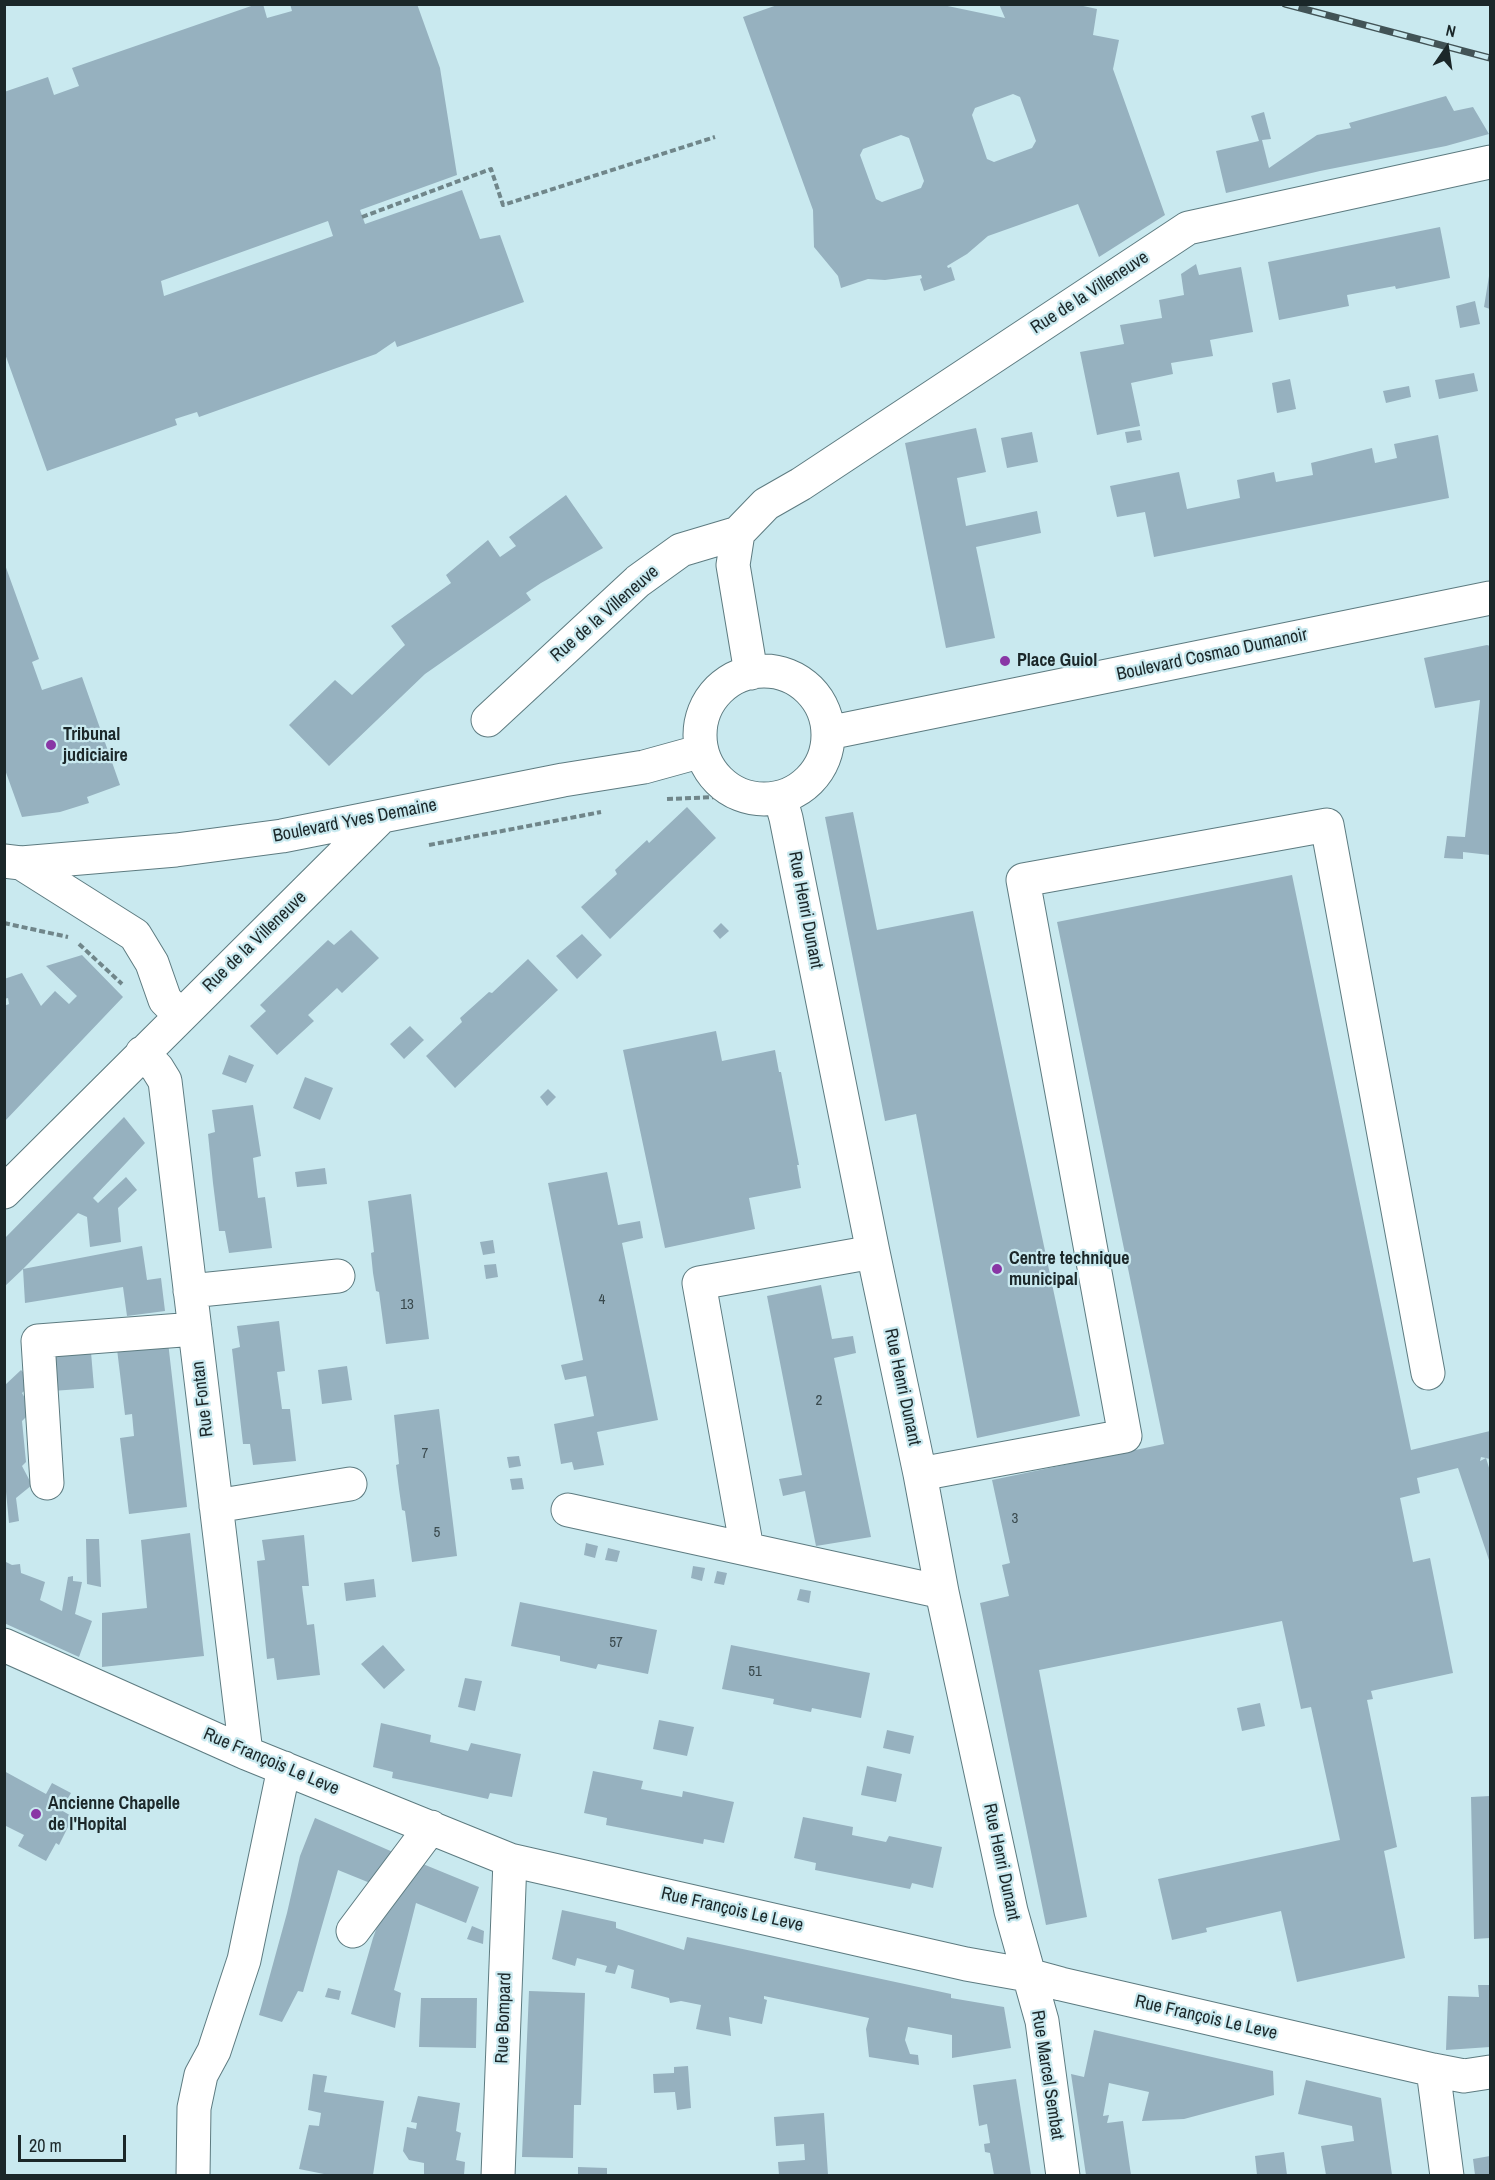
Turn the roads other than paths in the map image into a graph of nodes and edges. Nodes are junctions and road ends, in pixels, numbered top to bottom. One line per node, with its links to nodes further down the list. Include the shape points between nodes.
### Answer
1 (1491, 162): 2 (street, Rue de la Villeneuve, via 1188,228 766,504)
2 (738, 533): 4 (street, via 733,565); 5 (street, Rue de la Villeneuve, via 681,550 638,581)
3 (1490, 594): 6 (street, Boulevard Cosmao Dumanoir)
4 (751, 673): 6 (street, via 787,676 803,685 816,699); 7 (street, via 733,679 707,705 701,722)
5 (488, 720)
6 (828, 733): 8 (street, via 820,766 810,780)
7 (702, 752): 8 (street, via 713,775 727,788 743,796); 9 (street, Boulevard Yves Demaine, via 644,767)
8 (780, 797): 14 (street, Rue Henri Dunant)
9 (380, 818): 10 (street, Boulevard Yves Demaine, via 176,850); 11 (street, Rue de la Villeneuve)
10 (13, 862): 11 (street, via 135,934)
11 (171, 1004): 12 (street, Rue de la Villeneuve)
12 (142, 1053): 13 (street, Rue de la Villeneuve); 16 (street, Rue Fontan, via 165,1081)
13 (4, 1192)
14 (873, 1252): 19 (street, Rue Henri Dunant); 24 (street, via 699,1283)
15 (338, 1276): 16 (street)
16 (190, 1291): 17 (street, Rue Fontan)
17 (195, 1329): 20 (street, via 38,1341); 22 (street, Rue Fontan)
18 (1428, 1373): 19 (street, via 1328,825 1023,880 1125,1436)
19 (920, 1474): 25 (street, Rue Henri Dunant)
20 (48, 1483)
21 (350, 1484): 22 (street)
22 (216, 1506): 27 (street, Rue Fontan)
23 (568, 1510): 24 (street)
24 (747, 1549): 25 (street)
25 (942, 1592): 32 (street, Rue Henri Dunant)
26 (4, 1645): 27 (street, Rue François Le Leve)
27 (246, 1753): 28 (street, Rue François Le Leve)
28 (284, 1768): 29 (street, Rue François Le Leve); 35 (street, via 244,1960 214,2051 201,2075 194,2108)
29 (431, 1827): 30 (street, Rue François Le Leve); 31 (street)
30 (510, 1860): 32 (street, Rue François Le Leve); 36 (street, Rue Bompard)
31 (353, 1930)
32 (1028, 1975): 33 (street, Rue François Le Leve); 37 (street, Rue Marcel Sembat, via 1042,2021)
33 (1433, 2070): 34 (street, Rue François Le Leve, via 1464,2076); 38 (street)
34 (1491, 2072)
35 (193, 2175)
36 (498, 2175)
37 (1063, 2175)
38 (1447, 2175)

